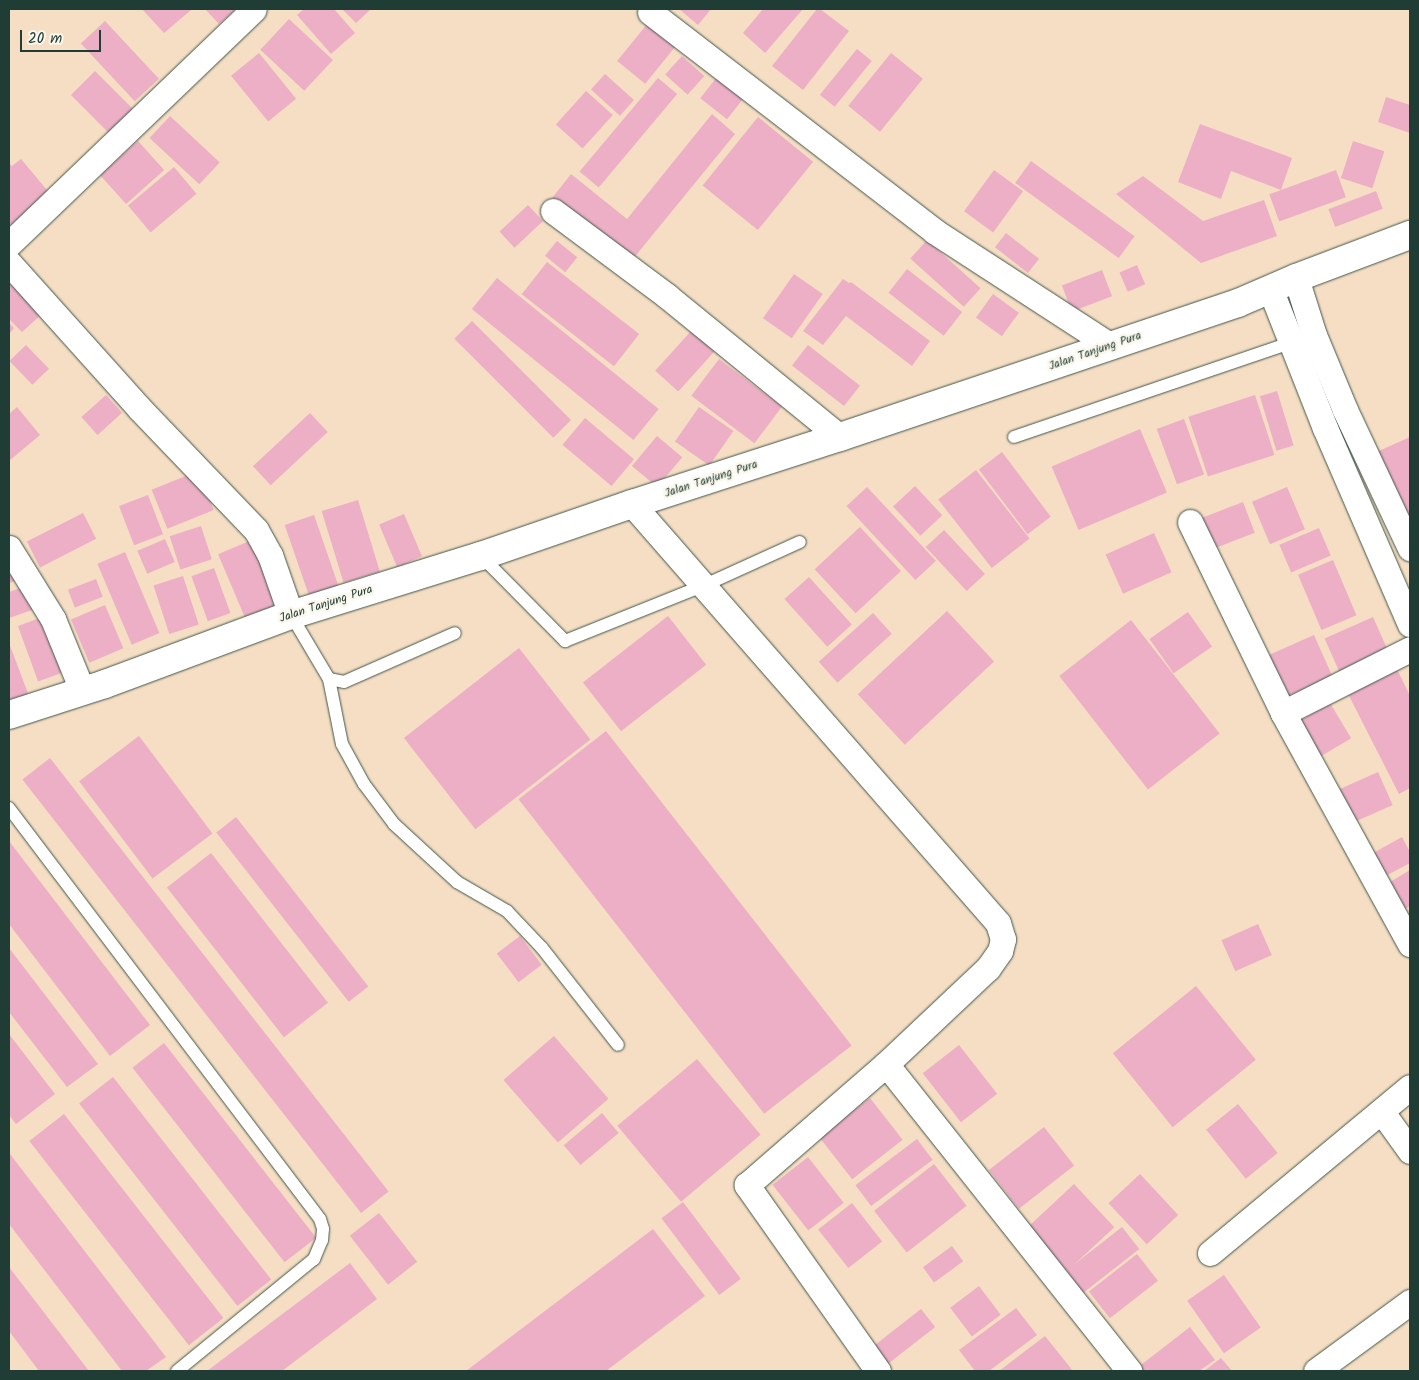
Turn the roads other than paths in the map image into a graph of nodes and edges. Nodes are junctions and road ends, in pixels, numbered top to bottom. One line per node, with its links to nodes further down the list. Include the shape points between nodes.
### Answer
1 (254, 9): 5 (street)
2 (650, 12): 11 (street, via 934,232)
3 (552, 211): 13 (street, via 667,296)
4 (1410, 235): 7 (street, Jalan Tanjung Pura)
5 (9, 244)
6 (9, 263): 21 (street, via 139,408 256,530 270,555)
7 (1296, 278): 8 (street, Jalan Tanjung Pura); 9 (street)
8 (1271, 291): 10 (street); 11 (street, Jalan Tanjung Pura)
9 (1314, 335): 10 (lane); 18 (street, via 1345,410)
10 (1291, 342): 12 (lane); 22 (street)
11 (1111, 346): 13 (street, Jalan Tanjung Pura)
12 (1014, 437)
13 (840, 438): 14 (street, Jalan Tanjung Pura)
14 (632, 504): 19 (street, Jalan Tanjung Pura); 20 (street)
15 (1190, 522): 27 (street)
16 (800, 542): 20 (lane)
17 (9, 548): 26 (street, via 53,619)
18 (1410, 548)
19 (481, 556): 20 (lane, via 566,641); 21 (street, Jalan Tanjung Pura)
20 (705, 586): 32 (street, via 998,923 1003,939 1000,951 988,968)
21 (291, 615): 25 (lane); 26 (street, Jalan Tanjung Pura)
22 (1410, 624)
23 (455, 633): 25 (lane, via 356,679 344,682)
24 (1410, 649): 27 (street)
25 (330, 679): 31 (lane, via 342,744 364,784 394,824 457,882 507,911 542,948)
26 (82, 690): 28 (street, Jalan Tanjung Pura)
27 (1283, 713): 30 (street)
28 (9, 715)
29 (9, 808): 38 (lane, via 314,1211 323,1229 314,1259)
30 (1410, 944)
31 (618, 1045)
32 (886, 1064): 39 (street, via 747,1185); 40 (street)
33 (1410, 1088): 34 (street)
34 (1382, 1112): 35 (street); 36 (street)
35 (1410, 1151)
36 (1210, 1253)
37 (1410, 1302): 41 (street)
38 (177, 1371)
39 (878, 1371)
40 (1130, 1371)
41 (1316, 1371)

